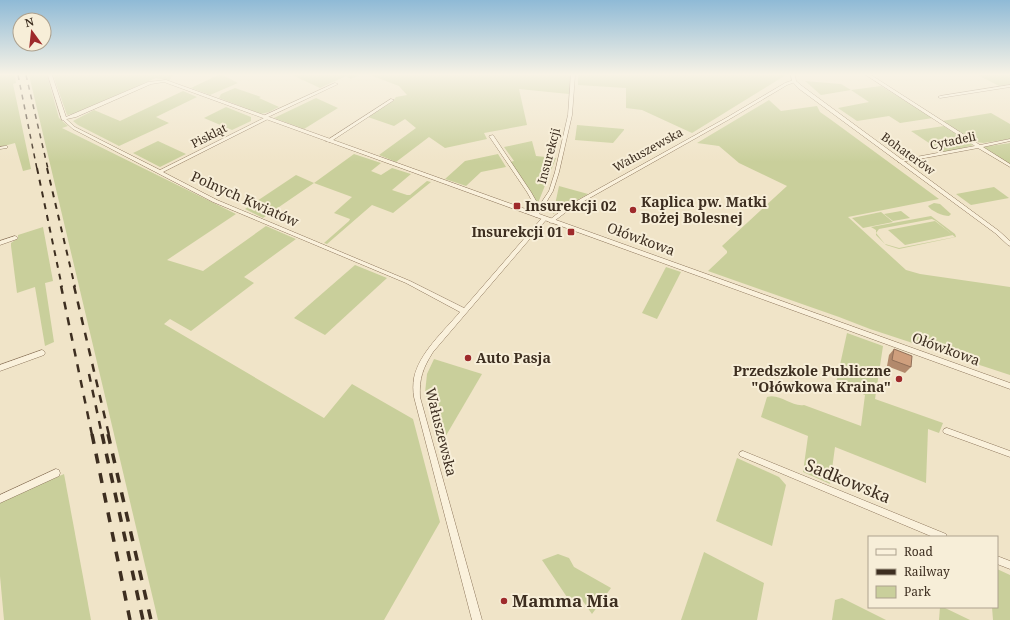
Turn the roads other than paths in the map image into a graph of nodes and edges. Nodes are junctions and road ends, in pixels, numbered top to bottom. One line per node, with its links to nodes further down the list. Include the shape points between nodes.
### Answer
1 (59, 104): 11 (street)
2 (102, 104): 11 (street, Ołówkowa)
3 (227, 104): 10 (street, Ołówkowa)
4 (295, 104): 10 (street, Piskląt)
5 (386, 104): 13 (street)
6 (571, 104): 19 (street, Insurekcji, via 557,172 551,190)
7 (752, 104): 20 (street, Wałuszewska)
8 (823, 104): 16 (street, Bohaterów)
9 (913, 104): 15 (street)
10 (266, 118): 13 (street, Ołówkowa); 18 (street, Piskląt)
11 (64, 119): 18 (street, Polnych Kwiatów, via 74,128)
12 (491, 136): 19 (street, via 527,188)
13 (328, 140): 19 (street, Ołówkowa)
14 (1010, 140): 15 (street, Cytadeli)
15 (978, 146): 16 (street, Cytadeli, via 948,154); 17 (street)
16 (900, 161): 23 (street, Bohaterów)
17 (1010, 166)
18 (160, 172): 24 (street, Polnych Kwiatów, via 229,207 408,282)
19 (537, 213): 20 (street, Ołówkowa)
20 (548, 220): 24 (street, Wałuszewska); 27 (street, Ołówkowa)
21 (15, 238): 22 (street)
22 (0, 243)
23 (1010, 244)
24 (464, 311): 36 (street, Wałuszewska, via 431,350 421,366 416,383 417,397)
25 (42, 353): 26 (street)
26 (0, 368)
27 (1010, 386)
28 (947, 431): 30 (street)
29 (743, 454): 33 (street, Sadkowska)
30 (1010, 454)
31 (56, 473): 32 (street)
32 (0, 499)
33 (941, 536)
34 (998, 560): 35 (street)
35 (1010, 565)
36 (477, 620)

